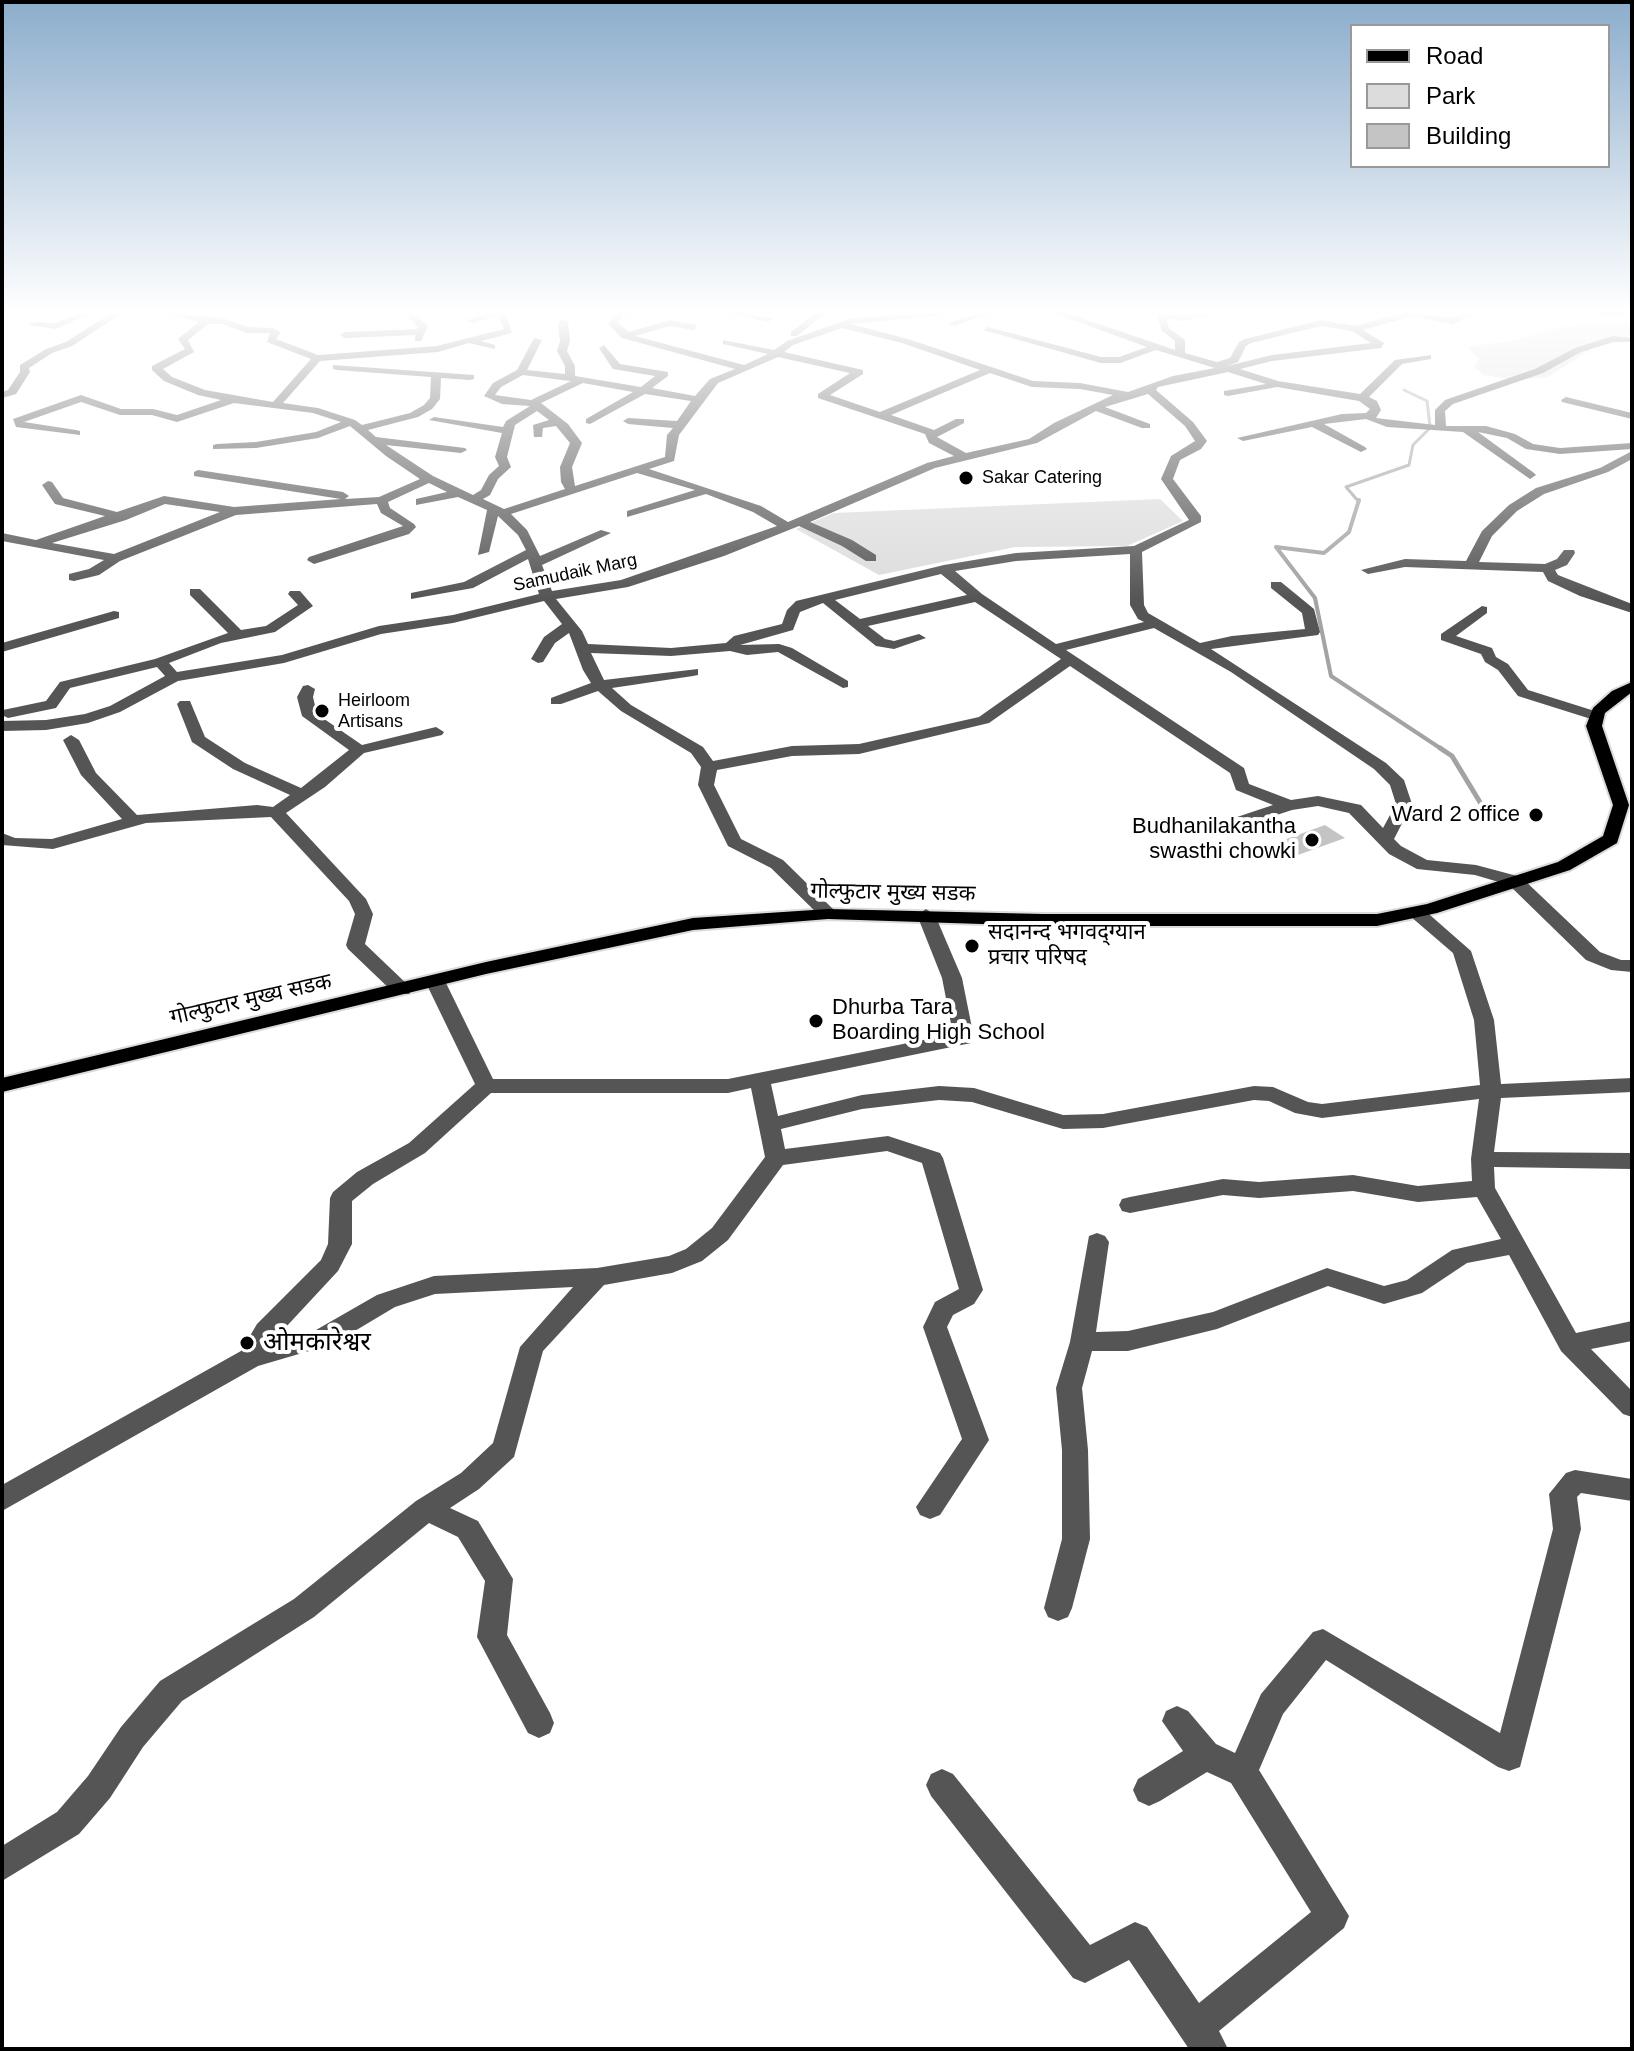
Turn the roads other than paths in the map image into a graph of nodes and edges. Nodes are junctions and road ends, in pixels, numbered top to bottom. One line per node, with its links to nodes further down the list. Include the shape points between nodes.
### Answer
1 (54, 408): 30 (street, via 17,421)
2 (108, 408): 3 (street, via 177,419)
3 (209, 408)
4 (292, 408): 28 (street)
5 (427, 408): 28 (street)
6 (531, 408): 33 (street, via 514,419)
7 (539, 408): 25 (street)
8 (613, 408): 22 (street)
9 (691, 408): 27 (street)
10 (856, 408): 18 (street)
11 (899, 408): 18 (street)
12 (1094, 408): 45 (street, Samudaik Marg, via 1033,441)
13 (1098, 408): 29 (street)
14 (1170, 408): 67 (street, via 1201,441 1175,458 1167,479 1195,522)
15 (1375, 408): 19 (street)
16 (1443, 408): 31 (street)
17 (1598, 408): 20 (street)
18 (880, 416): 36 (street)
19 (1369, 416): 26 (street); 31 (street, via 1387,424)
20 (1632, 416)
21 (434, 420): 33 (street)
22 (590, 421)
23 (628, 421): 27 (street)
24 (960, 421): 36 (street)
25 (558, 422): 35 (street, via 540,425); 52 (street, via 576,443 566,467)
26 (1315, 424): 37 (street); 42 (street)
27 (680, 425): 46 (street, via 670,459)
28 (356, 426): 39 (street); 41 (street)
29 (1146, 426)
30 (36, 427): 34 (street); 38 (street)
31 (1441, 429): 32 (street)
32 (1466, 429): 40 (street, via 1501,432 1530,447 1560,451); 48 (street)
33 (508, 431): 55 (street, via 501,457 505,467)
34 (76, 433)
35 (538, 435)
36 (930, 436): 45 (street)
37 (1243, 438)
38 (10, 440)
39 (373, 440): 43 (street); 49 (street)
40 (1632, 446)
41 (217, 447)
42 (1361, 449)
43 (461, 450)
44 (1632, 454): 74 (street, via 1604,470 1540,491 1513,508 1486,534)
45 (967, 458): 63 (street, Samudaik Marg, via 931,465)
46 (638, 470): 51 (street); 52 (street)
47 (198, 474): 54 (street)
48 (1530, 475)
49 (429, 479): 53 (street); 54 (street)
50 (48, 485): 61 (street, via 59,501)
51 (705, 491): 60 (street); 63 (street)
52 (573, 492): 59 (street)
53 (458, 493): 55 (street); 56 (street)
54 (376, 500): 57 (street); 73 (street, via 410,527)
55 (473, 500): 59 (street)
56 (420, 502)
57 (278, 507): 58 (street); 62 (street)
58 (234, 511): 61 (street, via 164,500); 71 (street)
59 (498, 511): 68 (street); 70 (street, via 523,533)
60 (631, 514)
61 (122, 517): 66 (street)
62 (323, 520)
63 (792, 524): 72 (street, via 847,543); 83 (street, Samudaik Marg, via 638,579)
64 (605, 533): 70 (street)
65 (2, 537): 66 (street)
66 (33, 545): 71 (street)
67 (1136, 550): 76 (street, via 1016,557); 90 (street, via 1137,605)
68 (483, 552)
69 (1569, 553): 75 (street)
70 (535, 556): 82 (street, via 468,585); 83 (street)
71 (115, 558): 78 (street)
72 (871, 558)
73 (314, 560)
74 (1471, 565): 75 (street); 77 (street, via 1405,563)
75 (1547, 568): 86 (street, via 1553,578)
76 (944, 569): 84 (street); 85 (street)
77 (1368, 570)
78 (74, 577)
79 (1276, 585): 95 (street, via 1309,612 1313,632)
80 (195, 592): 92 (street)
81 (295, 594): 92 (street, via 306,606 293,617 270,629)
82 (416, 596)
83 (547, 596): 91 (street); 103 (street, Samudaik Marg, via 379,630 284,659)
84 (977, 597): 89 (street); 98 (street)
85 (825, 598): 89 (street); 94 (street, via 801,604 788,627 739,639)
86 (1632, 609)
87 (1482, 610): 110 (street, via 1446,637 1487,651 1523,693)
88 (114, 615): 96 (street)
89 (858, 624): 93 (street, via 886,644)
90 (1154, 624): 95 (street); 98 (street)
91 (570, 625): 97 (street); 99 (street, via 549,640)
92 (237, 634): 101 (street)
93 (919, 638)
94 (730, 647): 97 (street, via 671,652); 104 (street, via 779,648)
95 (1201, 647): 123 (street, via 1355,747 1398,783 1404,804)
96 (2, 648)
97 (582, 648): 105 (street)
98 (1056, 648): 100 (street)
99 (538, 659)
100 (1071, 659): 115 (street, via 984,720 859,749 792,751); 117 (street, via 1238,771 1242,787)
101 (160, 662): 103 (street); 111 (street, via 65,685 51,705)
102 (693, 672): 105 (street)
103 (174, 677): 111 (street, Samudaik Marg, via 88,718 46,725)
104 (843, 684)
105 (600, 685): 108 (street); 115 (street, via 626,708 697,750)
106 (1632, 686): 110 (main road)
107 (308, 689): 114 (street, via 310,716)
108 (556, 701)
109 (185, 704): 116 (street, via 198,739 239,766)
110 (1596, 716): 119 (main road, गोल्फुटार मुख्य सडक, via 1594,726)
111 (3, 717)
112 (436, 732): 114 (street)
113 (71, 740): 120 (street, via 89,775)
114 (359, 750): 116 (street)
115 (709, 767): 126 (street, via 706,785 734,842 777,864)
116 (303, 795): 118 (street)
117 (1289, 805): 121 (street); 123 (street, via 1318,801 1355,809)
118 (276, 812): 120 (street); 130 (street, via 357,899 364,914 355,945)
119 (1624, 818): 124 (main road, गोल्फुटार मुख्य सडक, via 1611,839 1564,866)
120 (132, 820): 122 (street, via 53,844)
121 (1228, 826)
122 (2, 838)
123 (1386, 839): 124 (street, via 1423,865 1476,870)
124 (1515, 881): 125 (main road, गोल्फुटार मुख्य सडक); 128 (street, via 1593,956)
125 (1416, 912): 127 (main road, गोल्फुटार मुख्य सडक, via 1377,920); 135 (street, via 1462,951 1484,1020)
126 (828, 914): 127 (main road, गोल्फुटार मुख्य सडक); 129 (main road, गोल्फुटार मुख्य सडक, via 693,924)
127 (926, 915): 131 (street, via 952,978 964,1038)
128 (1632, 966)
129 (435, 981): 130 (main road, गोल्फुटार मुख्य सडक); 134 (street)
130 (402, 990): 132 (main road, गोल्फुटार मुख्य सडक)
131 (760, 1081): 134 (street, via 728,1086); 136 (street)
132 (2, 1085)
133 (1632, 1085): 135 (street)
134 (486, 1086): 148 (street, via 417,1148 341,1198 340,1244 330,1265 266,1331)
135 (1491, 1091): 136 (street, via 1322,1111 1254,1093 1103,1121 1063,1122 974,1095 939,1093 862,1102); 138 (street)
136 (769, 1125): 137 (street)
137 (776, 1158): 144 (street, via 720,1234 694,1255 648,1270); 152 (street, via 888,1143 932,1158 971,1290 944,1309 935,1327 976,1440)
138 (1482, 1159): 139 (street); 140 (street)
139 (1632, 1161)
140 (1484, 1188): 141 (street, via 1418,1194 1353,1183 1259,1190 1223,1187); 143 (street)
141 (1130, 1205)
142 (1097, 1242): 146 (street)
143 (1515, 1245): 146 (street, via 1460,1256 1414,1287 1384,1295 1327,1277 1217,1320 1128,1341); 147 (street)
144 (597, 1277): 148 (street, via 434,1285 386,1301 324,1337); 153 (street, via 532,1347 505,1449 470,1481)
145 (1632, 1331): 147 (street)
146 (1082, 1342): 154 (street, via 1069,1388 1076,1539)
147 (1570, 1344): 149 (street)
148 (250, 1358): 151 (street)
149 (1632, 1407)
150 (1632, 1490): 158 (street, via 1575,1481 1563,1494 1567,1529 1509,1756 1323,1642 1272,1704)
151 (2, 1499)
152 (930, 1507)
153 (426, 1509): 156 (street, via 468,1529 499,1579 492,1637); 161 (street, via 304,1608 171,1691 68,1823)
154 (1058, 1608)
155 (1177, 1721): 157 (street)
156 (539, 1723)
157 (1205, 1755): 158 (street); 160 (street)
158 (1242, 1772): 162 (street, via 1332,1916)
159 (942, 1785): 162 (street, via 1085,1966 1135,1939)
160 (1149, 1790)
161 (2, 1865)
162 (1204, 2038)

